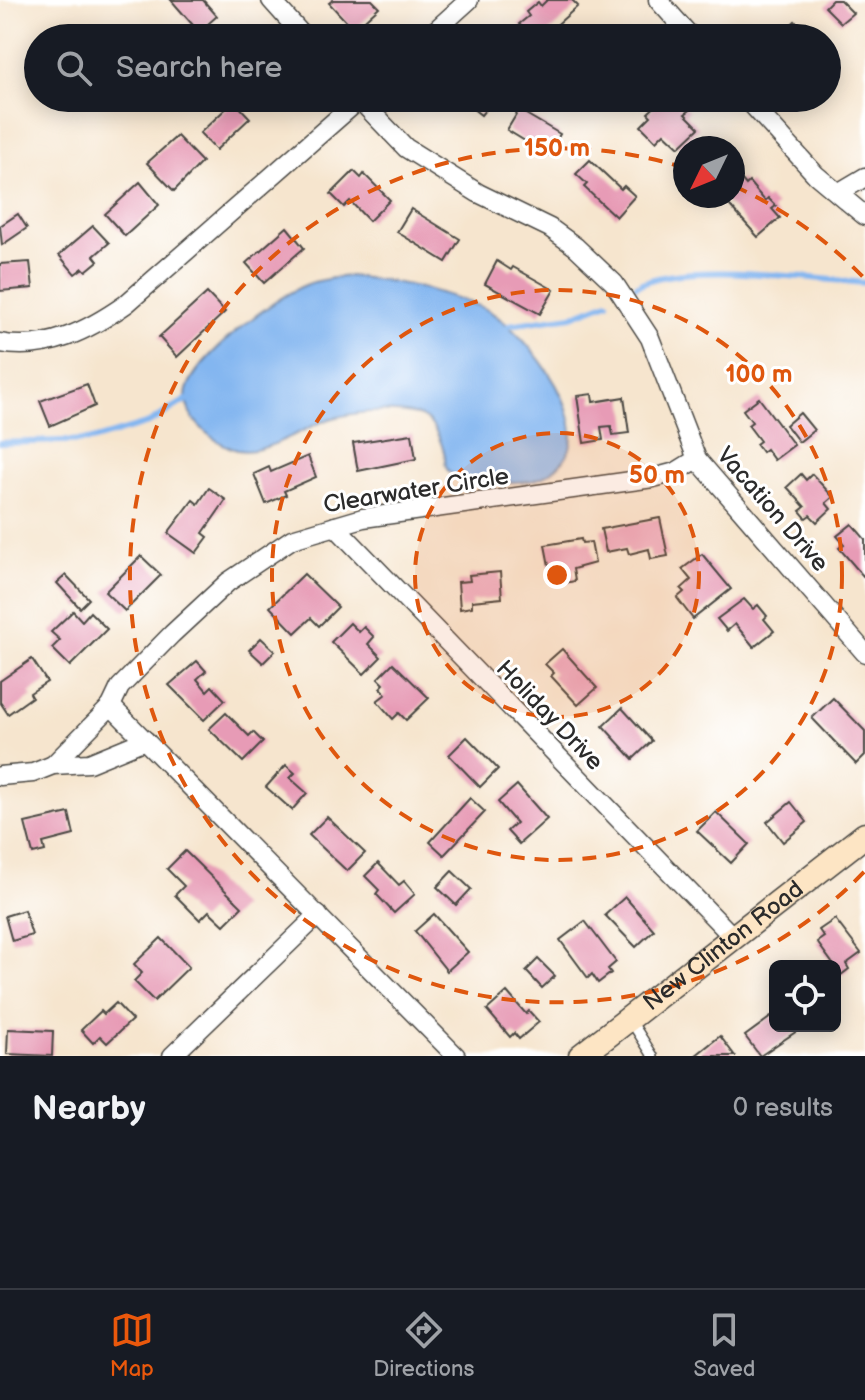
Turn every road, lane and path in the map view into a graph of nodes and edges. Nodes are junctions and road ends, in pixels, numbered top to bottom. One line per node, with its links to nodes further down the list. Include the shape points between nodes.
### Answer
1 (271, 0): 4 (street)
2 (469, 0): 5 (street)
3 (658, 0): 6 (street)
4 (292, 24)
5 (442, 24)
6 (679, 24)
7 (343, 112): 13 (street, via 126,304 94,326 45,343)
8 (372, 112): 14 (street, Vacation Drive, via 430,165 550,228 602,270 650,338)
9 (759, 112): 11 (street)
10 (865, 177): 11 (street)
11 (838, 193): 12 (street)
12 (865, 216)
13 (0, 343)
14 (697, 459): 15 (street, Clearwater Circle, via 653,478); 16 (street, Vacation Drive)
15 (335, 526): 17 (street, Clearwater Circle, via 292,539 228,582 120,687); 23 (street, Holiday Drive)
16 (865, 653)
17 (111, 706): 18 (street); 19 (street, Clearwater Circle)
18 (145, 740): 19 (street, via 89,763); 22 (street)
19 (53, 765): 20 (street)
20 (0, 776)
21 (865, 835): 23 (street, New Clinton Road)
22 (318, 915): 25 (street); 26 (street)
23 (732, 936): 24 (street, New Clinton Road)
24 (629, 1018): 27 (street, New Clinton Road); 28 (lane)
25 (172, 1056)
26 (456, 1056)
27 (581, 1056)
28 (653, 1056)

